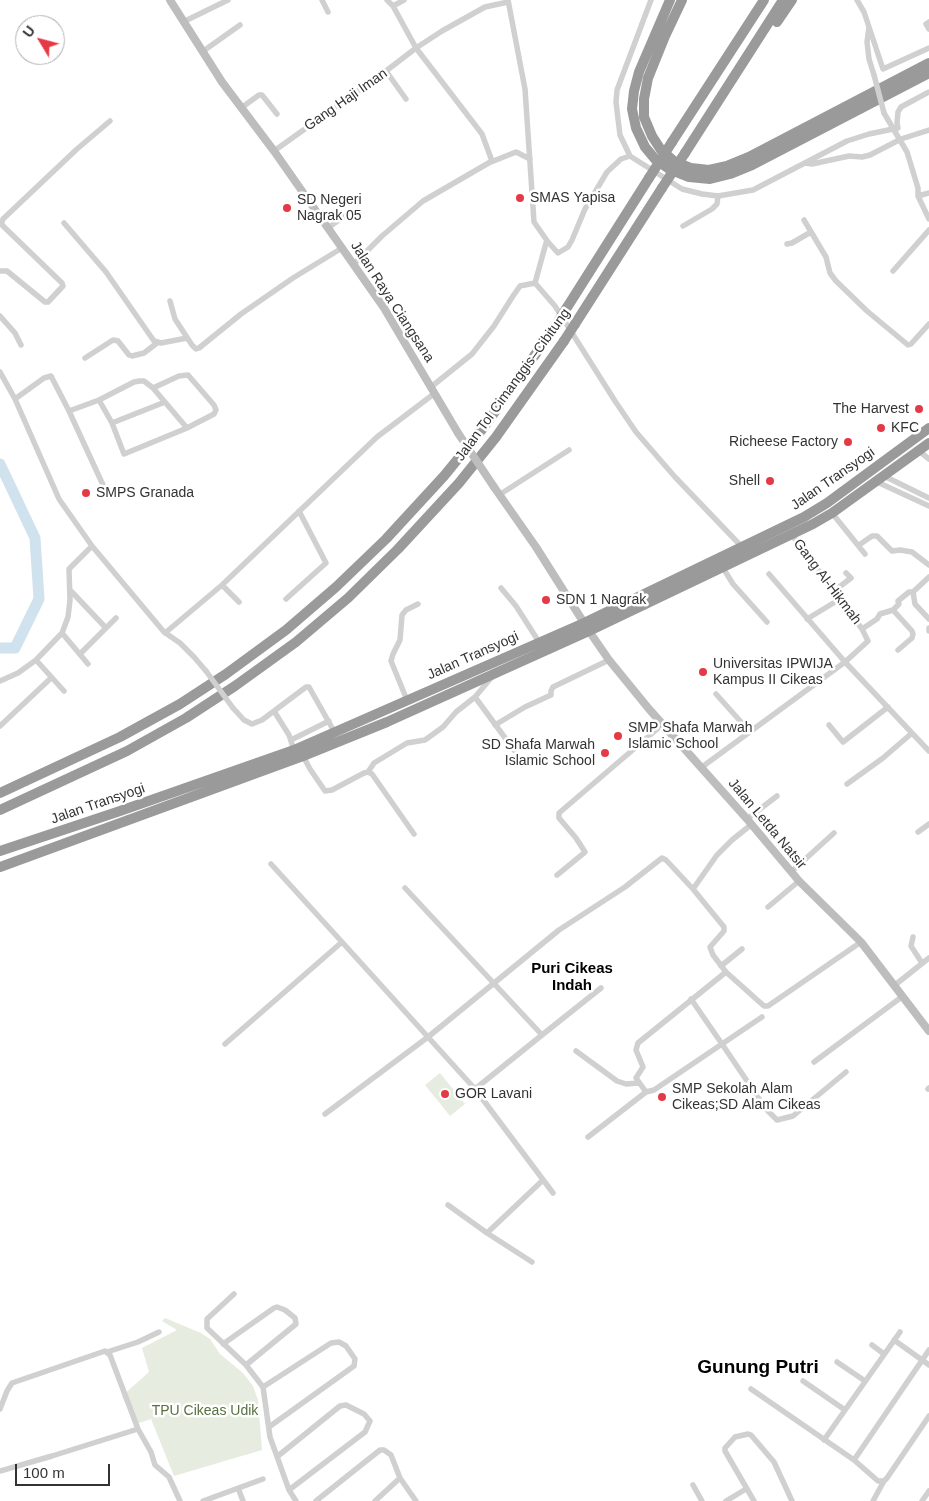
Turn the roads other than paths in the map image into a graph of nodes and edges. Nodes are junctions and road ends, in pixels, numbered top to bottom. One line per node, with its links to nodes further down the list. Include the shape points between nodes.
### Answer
1 (170, 0): 16 (main road, Jalan Raya Ciangsana)
2 (228, 0): 16 (street)
3 (322, 0): 15 (street)
4 (386, 0): 14 (street)
5 (404, 0): 14 (street)
6 (652, 0): 37 (street, via 616,102 620,135)
7 (670, 0): 26 (highway, via 639,72 632,109 636,128 655,159 689,177 710,179 752,165)
8 (682, 0): 24 (highway, via 648,78 644,117 661,150 674,161 691,168 709,170 749,157)
9 (764, 0): 149 (highway, Jalan Tol Cimanggis–Cibitung, bridge, via 554,328 484,427 386,539 286,630 226,674 120,737)
10 (783, 0): 34 (highway, Jalan Tol Cimanggis–Cibitung)
11 (792, 0): 34 (highway)
12 (857, 0): 19 (street)
13 (508, 1): 21 (street, Gang Haji Iman, via 485,7); 38 (street, via 525,89)
14 (394, 6): 21 (street)
15 (328, 12)
16 (183, 22): 23 (main road, Jalan Raya Ciangsana)
17 (929, 22): 20 (street, via 926,24)
18 (240, 25): 23 (street)
19 (868, 27): 22 (street, via 884,69); 32 (street, bridge, via 869,59 884,113)
20 (929, 29)
21 (416, 48): 25 (street, Gang Haji Iman); 39 (street, via 482,134)
22 (929, 48)
23 (202, 52): 29 (main road, Jalan Raya Ciangsana)
24 (929, 63)
25 (386, 71): 28 (street); 36 (street, Gang Haji Iman)
26 (929, 73)
27 (929, 92): 32 (street, via 901,107 898,128)
28 (406, 99)
29 (241, 108): 30 (street, via 262,95); 36 (main road, Jalan Raya Ciangsana)
30 (277, 114)
31 (110, 121): 56 (street, via 2,222 63,286 48,302 44,302 6,271)
32 (894, 129): 35 (street); 40 (street, via 860,136)
33 (929, 130): 35 (street)
34 (694, 139): 151 (highway, Jalan Tol Cimanggis–Cibitung, bridge, via 564,341 496,436 459,483 348,598 296,642 186,718 127,751)
35 (901, 139): 40 (street, via 870,155); 43 (street)
36 (274, 150): 49 (main road, Jalan Raya Ciangsana)
37 (630, 156): 42 (street, via 682,189); 52 (street, via 621,159 607,172 568,247 558,253)
38 (530, 159): 39 (street, via 516,152); 52 (street, via 534,222)
39 (491, 162): 55 (street, via 423,201)
40 (804, 164): 42 (street, via 753,190)
41 (929, 193): 43 (street)
42 (718, 196): 48 (street, via 712,209)
43 (918, 196): 45 (street)
44 (351, 211): 49 (street)
45 (929, 219)
46 (804, 220): 51 (street)
47 (64, 223): 63 (street, via 106,272)
48 (683, 226)
49 (328, 228): 54 (main road, Jalan Raya Ciangsana)
50 (929, 230): 57 (street)
51 (811, 232): 53 (street); 61 (street, via 836,281 908,344 912,344)
52 (548, 242): 58 (street)
53 (787, 244)
54 (342, 248): 55 (main road, Jalan Raya Ciangsana); 62 (street, via 241,314 199,348 194,348)
55 (354, 264): 68 (main road, Jalan Raya Ciangsana)
56 (0, 271)
57 (893, 271)
58 (535, 283): 68 (street, via 520,286 472,354); 90 (street, via 555,306 636,432)
59 (170, 301): 62 (street, via 175,319)
60 (0, 316): 64 (street)
61 (929, 324)
62 (187, 338): 63 (street)
63 (157, 343): 65 (street, via 144,354 132,356 113,340)
64 (21, 345)
65 (85, 358)
66 (0, 372): 69 (street)
67 (153, 388): 70 (street, via 144,382 134,382); 71 (street); 74 (street, via 179,376 190,376 216,410)
68 (433, 390): 82 (main road, Jalan Raya Ciangsana, bridge); 85 (street, via 378,436)
69 (16, 399): 72 (street, via 51,376); 89 (street, via 59,499)
70 (99, 400): 72 (street); 73 (street)
71 (165, 402): 73 (street); 74 (street)
72 (69, 411): 81 (street)
73 (112, 423): 74 (street, via 123,454)
74 (187, 428)
75 (929, 428): 90 (highway, Jalan Transyogi, via 827,503)
76 (929, 442): 78 (highway, Jalan Transyogi)
77 (569, 450): 82 (street)
78 (918, 450): 79 (street); 80 (highway, Jalan Transyogi)
79 (929, 459)
80 (879, 478): 83 (street); 84 (street); 86 (highway, Jalan Transyogi)
81 (103, 484)
82 (499, 495): 111 (main road, Jalan Raya Ciangsana)
83 (929, 498)
84 (929, 506)
85 (299, 511): 97 (street); 102 (street, via 326,562)
86 (832, 513): 87 (highway, Jalan Transyogi); 88 (street)
87 (792, 535): 93 (highway, Jalan Transyogi); 100 (street, Gang Al-Hikmah)
88 (859, 545): 91 (street); 92 (street, via 877,536 892,551 912,552)
89 (92, 546): 99 (street, via 69,569); 115 (street)
90 (742, 547): 111 (highway, Jalan Transyogi)
91 (865, 554)
92 (929, 565)
93 (723, 568): 110 (street); 111 (highway, Jalan Transyogi)
94 (846, 573): 100 (street, via 851,578)
95 (769, 574): 109 (street)
96 (929, 576): 101 (street)
97 (222, 585): 104 (street); 115 (street)
98 (501, 588): 116 (street)
99 (70, 590): 112 (street); 114 (street, via 68,617)
100 (834, 591): 103 (street, Gang Al-Hikmah)
101 (913, 592): 106 (street, via 908,592 898,601); 108 (street, via 915,604)
102 (286, 599)
103 (840, 599): 109 (street); 113 (street, Gang Al-Hikmah)
104 (240, 602)
105 (418, 604): 129 (street, via 402,615 400,640 391,661)
106 (894, 610): 113 (street, via 880,614); 117 (street, via 913,634)
107 (116, 618): 112 (street)
108 (929, 618)
109 (808, 619): 121 (street)
110 (767, 622)
111 (586, 627): 116 (highway, Jalan Transyogi); 120 (main road, Jalan Letda Natsir); 123 (highway, Jalan Transyogi)
112 (106, 628): 118 (street)
113 (862, 629): 121 (street, via 868,641)
114 (62, 633): 118 (street); 119 (street)
115 (165, 633): 131 (street, bridge, via 194,657 244,720 252,724)
116 (539, 642): 129 (highway, Jalan Transyogi)
117 (898, 650)
118 (80, 654): 122 (street)
119 (36, 660): 124 (street); 125 (street)
120 (609, 660): 136 (main road, Jalan Letda Natsir); 137 (street, via 553,687 551,695)
121 (845, 662): 130 (street); 141 (street)
122 (88, 664)
123 (495, 673): 128 (street); 134 (highway, Jalan Transyogi)
124 (51, 678): 126 (street); 135 (street)
125 (0, 681)
126 (64, 691)
127 (716, 694): 141 (street)
128 (475, 697): 137 (street); 147 (street, via 425,740 407,743 374,763)
129 (408, 700): 132 (highway, Jalan Transyogi)
130 (888, 707): 138 (street, via 843,742); 142 (street)
131 (274, 711): 133 (street, via 309,687); 143 (street)
132 (382, 712): 134 (highway); 140 (highway, Jalan Transyogi)
133 (329, 721): 140 (street); 143 (street)
134 (387, 722): 143 (highway, Jalan Transyogi)
135 (2, 723): 139 (street)
136 (663, 724): 146 (main road, Jalan Letda Natsir); 161 (street, via 559,813 559,818 585,852)
137 (495, 725): 144 (street)
138 (829, 725)
139 (0, 730)
140 (334, 732): 143 (highway, Jalan Transyogi)
141 (750, 732): 146 (street)
142 (912, 733): 145 (street); 148 (street)
143 (296, 749): 147 (street, via 325,791); 157 (highway, Jalan Transyogi); 159 (highway, Jalan Transyogi)
144 (514, 750)
145 (929, 750)
146 (702, 767): 152 (main road, Jalan Letda Natsir)
147 (368, 772): 156 (street)
148 (847, 784)
149 (0, 793)
150 (777, 796): 152 (street)
151 (0, 810)
152 (749, 822): 160 (main road, Jalan Letda Natsir); 164 (street, via 717,855)
153 (929, 824): 154 (street)
154 (918, 832)
155 (834, 833): 160 (street)
156 (414, 834)
157 (0, 852)
158 (271, 864): 167 (street)
159 (0, 867)
160 (791, 872): 162 (main road, Jalan Letda Natsir)
161 (557, 874)
162 (799, 881): 165 (street); 168 (main road, Jalan Letda Natsir)
163 (405, 888): 173 (street)
164 (693, 889): 172 (street, via 725,928 709,948); 173 (street, via 662,858 625,887 559,930)
165 (768, 907)
166 (913, 937): 171 (street, via 913,951)
167 (342, 942): 181 (street); 182 (street)
168 (860, 942): 172 (street, via 767,1006); 174 (main road, Jalan Letda Natsir)
169 (742, 949): 172 (street)
170 (929, 958): 171 (street)
171 (922, 962): 174 (street)
172 (724, 969): 177 (street)
173 (493, 984): 180 (street); 181 (street)
174 (895, 985): 176 (main road, Jalan Letda Natsir)
175 (601, 988): 180 (street)
176 (904, 996): 179 (main road, Jalan Letda Natsir); 185 (street)
177 (691, 999): 183 (street); 187 (street, via 638,1043 636,1050 643,1067 636,1078)
178 (762, 1018): 183 (street)
179 (929, 1030)
180 (542, 1035): 188 (street)
181 (428, 1037): 188 (street); 190 (street)
182 (225, 1044)
183 (722, 1044): 186 (street, via 777,1120 793,1116); 189 (street, via 654,1090)
184 (576, 1051): 187 (street, via 617,1081)
185 (814, 1062)
186 (846, 1072)
187 (639, 1083): 189 (street)
188 (475, 1089): 192 (street)
189 (646, 1092): 191 (street)
190 (324, 1114)
191 (588, 1137)
192 (542, 1181): 193 (street); 195 (street)
193 (553, 1193)
194 (448, 1205): 195 (street)
195 (487, 1233): 196 (street)
196 (532, 1262)
197 (234, 1294): 201 (street, via 207,1319 207,1328)
198 (159, 1332): 204 (street)
199 (900, 1332): 200 (street)
200 (894, 1340): 205 (street); 206 (street)
201 (223, 1344): 209 (street); 209 (street, via 274,1308 286,1310 295,1318 296,1324)
202 (872, 1345): 205 (street)
203 (929, 1350): 206 (street)
204 (108, 1352): 214 (street, via 12,1384); 218 (street)
205 (884, 1354): 210 (street)
206 (922, 1360): 208 (street); 221 (street)
207 (837, 1362): 210 (street)
208 (929, 1365)
209 (246, 1366): 212 (street)
210 (865, 1381): 215 (street)
211 (803, 1382): 215 (street)
212 (263, 1387): 217 (street); 217 (street, via 325,1346 339,1342 355,1359 354,1366)
213 (751, 1389): 219 (street)
214 (0, 1409)
215 (845, 1410): 219 (street)
216 (929, 1416): 225 (street)
217 (269, 1427): 220 (street)
218 (138, 1429): 222 (street); 232 (street, via 155,1465 169,1476)
219 (824, 1440): 221 (street)
220 (278, 1456): 229 (street); 229 (street, via 340,1406 346,1405 370,1421 365,1432)
221 (854, 1460): 225 (street, via 878,1481)
222 (0, 1471)
223 (400, 1478): 236 (street, via 387,1451 380,1450); 237 (street); 238 (street)
224 (263, 1479): 227 (street)
225 (884, 1481): 242 (street)
226 (693, 1485): 239 (street)
227 (238, 1488): 233 (street); 234 (street)
228 (746, 1489): 231 (street, via 725,1448 735,1438 748,1434 774,1462); 240 (street); 241 (street)
229 (289, 1490): 235 (street)
230 (929, 1491): 243 (street)
231 (791, 1500)
232 (180, 1501)
233 (203, 1501)
234 (243, 1501)
235 (296, 1501)
236 (316, 1501)
237 (375, 1501)
238 (416, 1501)
239 (702, 1501)
240 (726, 1501)
241 (754, 1501)
242 (873, 1501)
243 (922, 1501)

